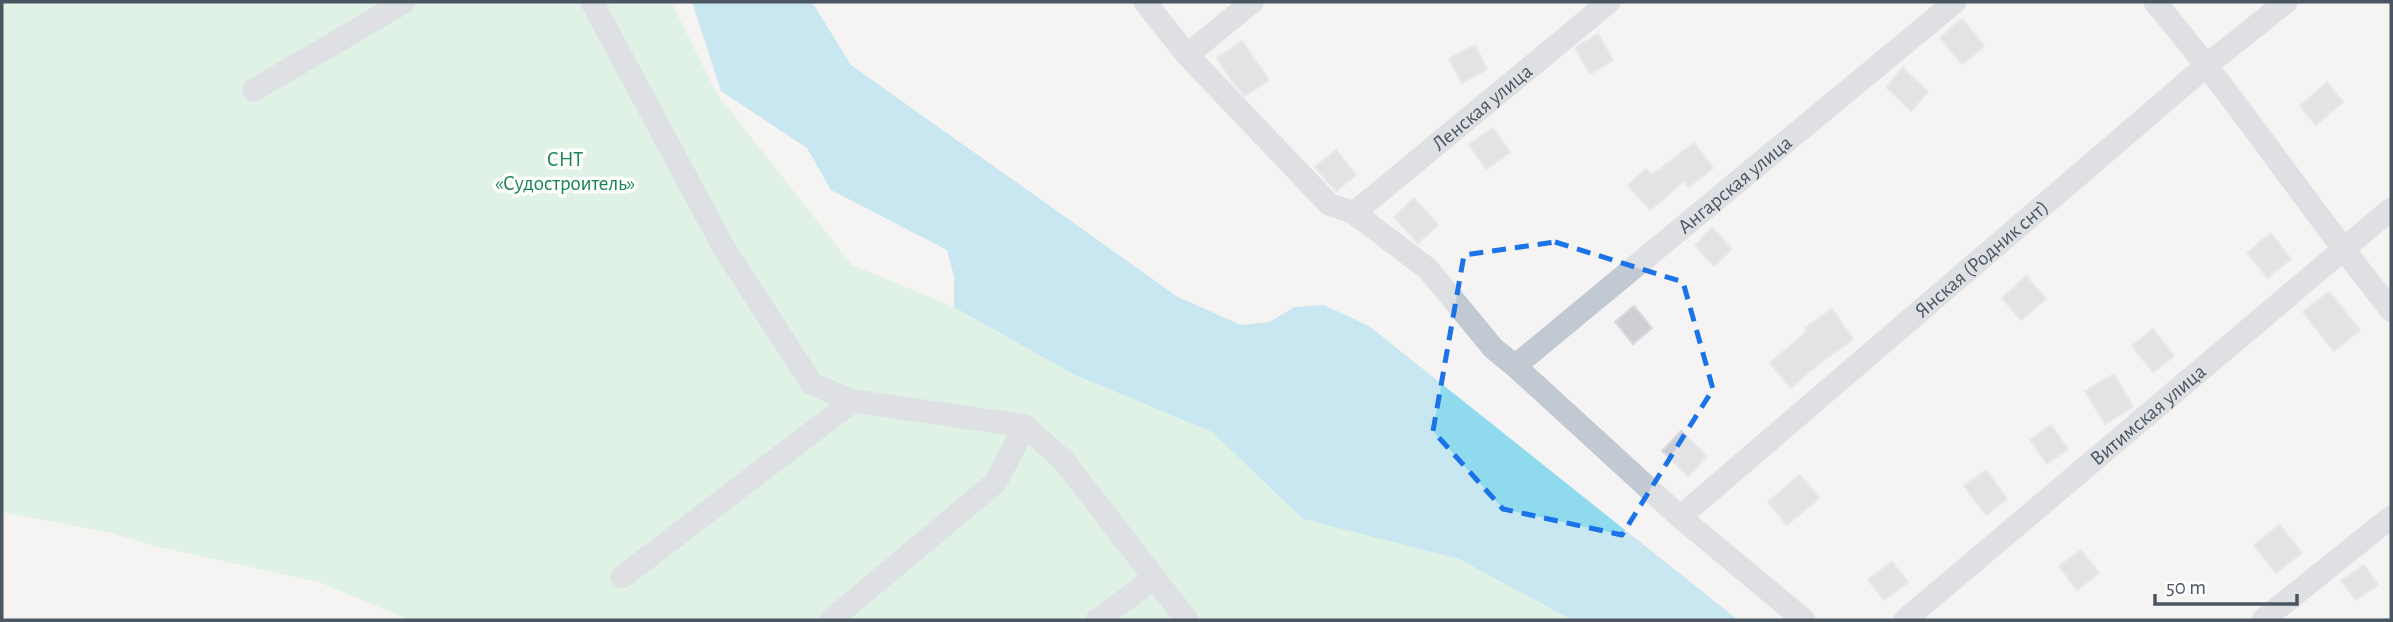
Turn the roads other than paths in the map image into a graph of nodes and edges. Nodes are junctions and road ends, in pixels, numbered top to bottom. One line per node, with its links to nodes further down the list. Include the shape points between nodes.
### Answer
1 (404, 2): 11 (street)
2 (592, 2): 17 (street, via 724,248 812,384)
3 (1145, 2): 9 (street)
4 (1252, 2): 9 (street)
5 (1609, 2): 13 (street, Ленская улица)
6 (1955, 2): 16 (street, Ангарская улица)
7 (2155, 2): 10 (street)
8 (2286, 2): 10 (street, Янская (Родник снт))
9 (1187, 55): 13 (street, via 1329,204)
10 (2207, 65): 14 (street); 19 (street, Янская (Родник снт))
11 (254, 90)
12 (2391, 209): 14 (street, Витимская улица)
13 (1354, 213): 16 (street, via 1428,269 1493,348)
14 (2343, 249): 15 (street); 27 (street, Витимская улица)
15 (2391, 310)
16 (1515, 366): 19 (street)
17 (853, 401): 18 (street); 21 (street)
18 (1025, 426): 22 (street, via 1064,461); 23 (street, via 996,482)
19 (1680, 517): 26 (street)
20 (2391, 517): 28 (street)
21 (622, 577)
22 (1155, 578): 24 (street); 25 (street)
23 (831, 620)
24 (1097, 620)
25 (1188, 620)
26 (1804, 620)
27 (1905, 620)
28 (2263, 620)

